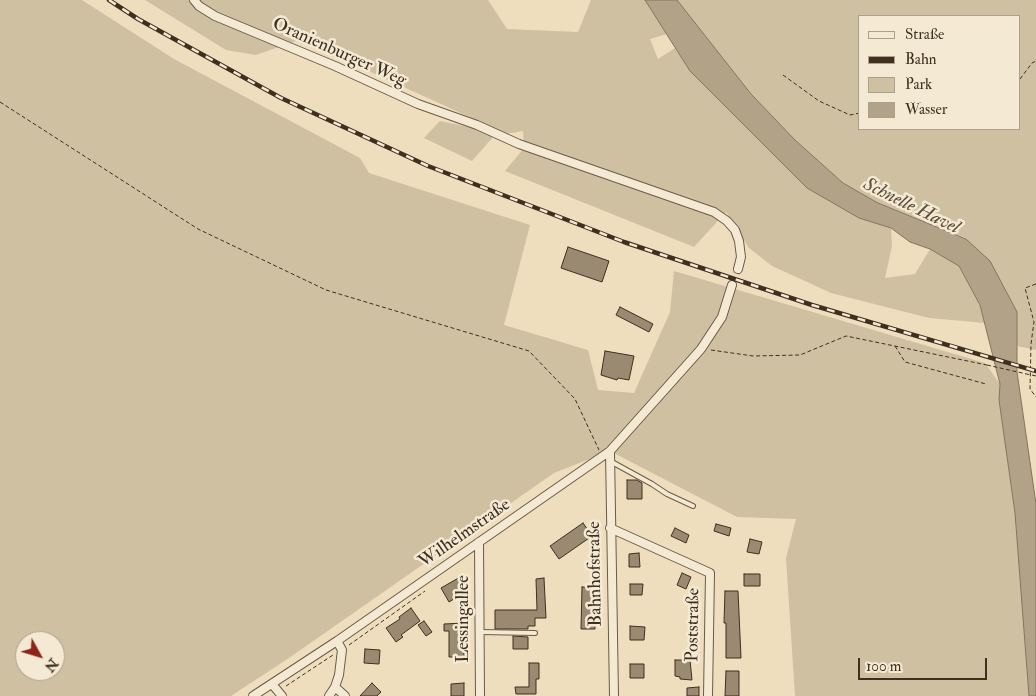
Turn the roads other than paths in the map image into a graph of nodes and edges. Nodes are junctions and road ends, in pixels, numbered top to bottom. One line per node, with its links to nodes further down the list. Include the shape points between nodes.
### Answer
1 (194, 0): 2 (street, Oranienburger Weg, via 215,16 418,104 519,144 714,212 735,230 741,257)
2 (738, 269)
3 (732, 285): 4 (street, Wilhelmstraße, via 722,317 701,349)
4 (610, 451): 5 (street, Bahnhofstraße); 8 (street, Wilhelmstraße)
5 (610, 461): 6 (lane); 7 (street, Bahnhofstraße)
6 (693, 506)
7 (610, 528): 19 (street, Bahnhofstraße); 20 (street, Poststraße, via 710,573)
8 (479, 542): 9 (street, Lessingallee); 11 (street, Wilhelmstraße)
9 (480, 632): 10 (lane); 18 (street, Lessingallee)
10 (535, 633)
11 (337, 641): 12 (street, Wilhelmstraße); 13 (street, via 342,650)
12 (272, 684): 14 (street, Wilhelmstraße); 15 (street)
13 (335, 687): 16 (street); 17 (street)
14 (253, 696)
15 (282, 696)
16 (329, 696)
17 (345, 696)
18 (480, 696)
19 (614, 696)
20 (708, 696)

